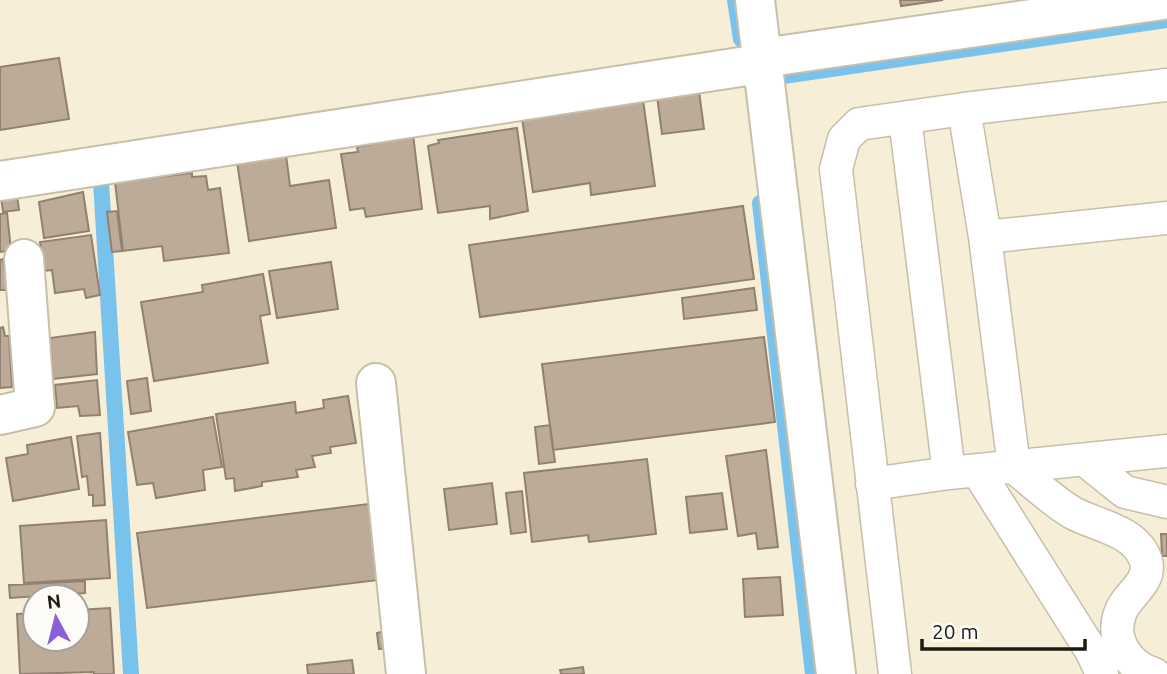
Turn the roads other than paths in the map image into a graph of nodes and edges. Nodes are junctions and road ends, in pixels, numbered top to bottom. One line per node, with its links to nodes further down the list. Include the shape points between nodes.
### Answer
1 (755, 0): 3 (street)
2 (1163, 0): 3 (street, via 770,57)
3 (757, 70): 7 (street); 20 (street)
4 (1167, 85): 5 (lane)
5 (964, 109): 6 (lane); 9 (lane)
6 (905, 118): 16 (lane); 17 (lane, via 859,124 844,139 836,169)
7 (0, 181)
8 (1167, 218): 9 (lane)
9 (985, 237): 15 (lane)
10 (24, 259): 12 (street, via 35,407)
11 (376, 383): 19 (street)
12 (0, 415)
13 (1167, 451): 14 (lane)
14 (1085, 460): 15 (lane); 18 (lane, via 1125,492)
15 (1014, 467): 16 (lane); 23 (lane, via 1072,513 1130,538 1145,558 1143,580 1121,610 1117,626 1124,653)
16 (963, 471): 17 (lane); 22 (lane, via 1092,652)
17 (872, 484): 21 (lane)
18 (1167, 502)
19 (406, 674)
20 (836, 674)
21 (895, 674)
22 (1102, 674)
23 (1154, 674)

